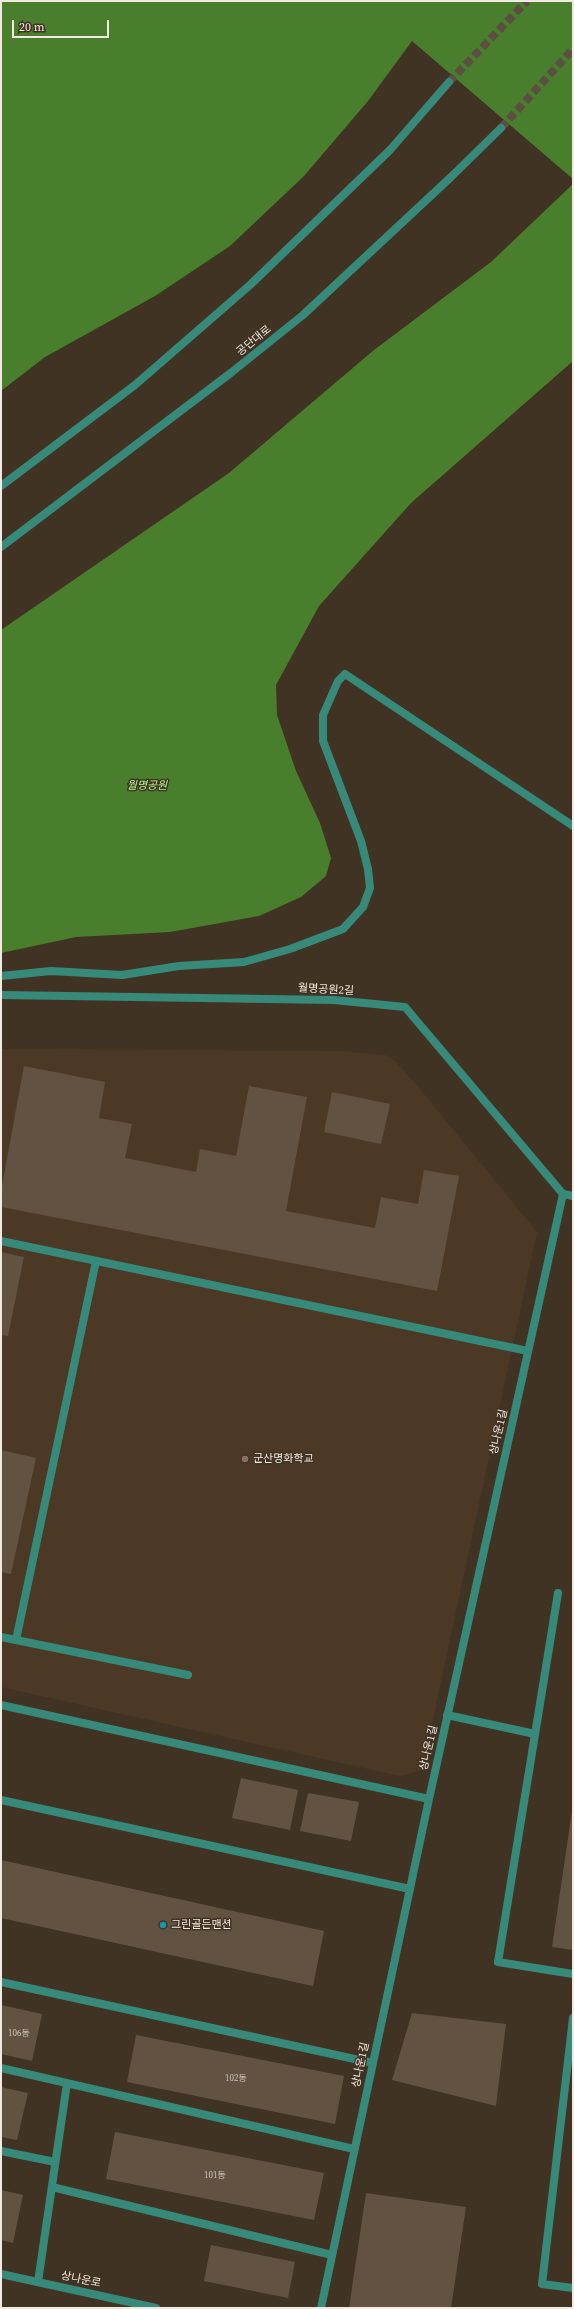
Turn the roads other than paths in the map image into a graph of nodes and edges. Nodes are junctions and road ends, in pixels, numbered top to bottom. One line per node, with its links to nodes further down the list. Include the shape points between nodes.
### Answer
1 (449, 82): 3 (street, via 390,150 250,285 135,384)
2 (501, 128): 4 (street, 공단대로, via 303,316)
3 (1, 486)
4 (1, 547)
5 (573, 826): 6 (street, via 345,674 338,681 323,715 323,741 361,841 370,888 363,907 343,929 290,950 244,962 179,966 122,975 51,971)
6 (1, 976)
7 (1, 995): 8 (street, 월명공원2길, via 334,1000 406,1007)
8 (563, 1194): 9 (street); 12 (street, 상나운1길)
9 (573, 1196)
10 (1, 1241): 11 (street)
11 (96, 1260): 12 (street); 15 (street)
12 (528, 1351): 18 (street, 상나운1길)
13 (558, 1593): 19 (street)
14 (1, 1637): 15 (street)
15 (16, 1640): 16 (street)
16 (188, 1675)
17 (1, 1705): 20 (street)
18 (447, 1715): 19 (street); 20 (street, 상나운1길)
19 (535, 1734): 23 (street, via 498,1962)
20 (429, 1799): 22 (street, 상나운1길)
21 (1, 1800): 22 (street)
22 (410, 1889): 26 (street, 상나운1길)
23 (573, 1974)
24 (1, 1982): 26 (street)
25 (573, 2018): 36 (street, via 542,2284)
26 (373, 2063): 29 (street, 상나운1길)
27 (1, 2068): 28 (street)
28 (67, 2083): 29 (street); 31 (street)
29 (354, 2149): 33 (street, 상나운1길)
30 (1, 2151): 31 (street)
31 (55, 2162): 32 (street)
32 (52, 2187): 33 (street); 35 (street)
33 (332, 2255): 38 (street, 상나운1길)
34 (1, 2274): 35 (street, 상나운로)
35 (38, 2282): 37 (street, 상나운로)
36 (573, 2288)
37 (156, 2308)
38 (321, 2308)

